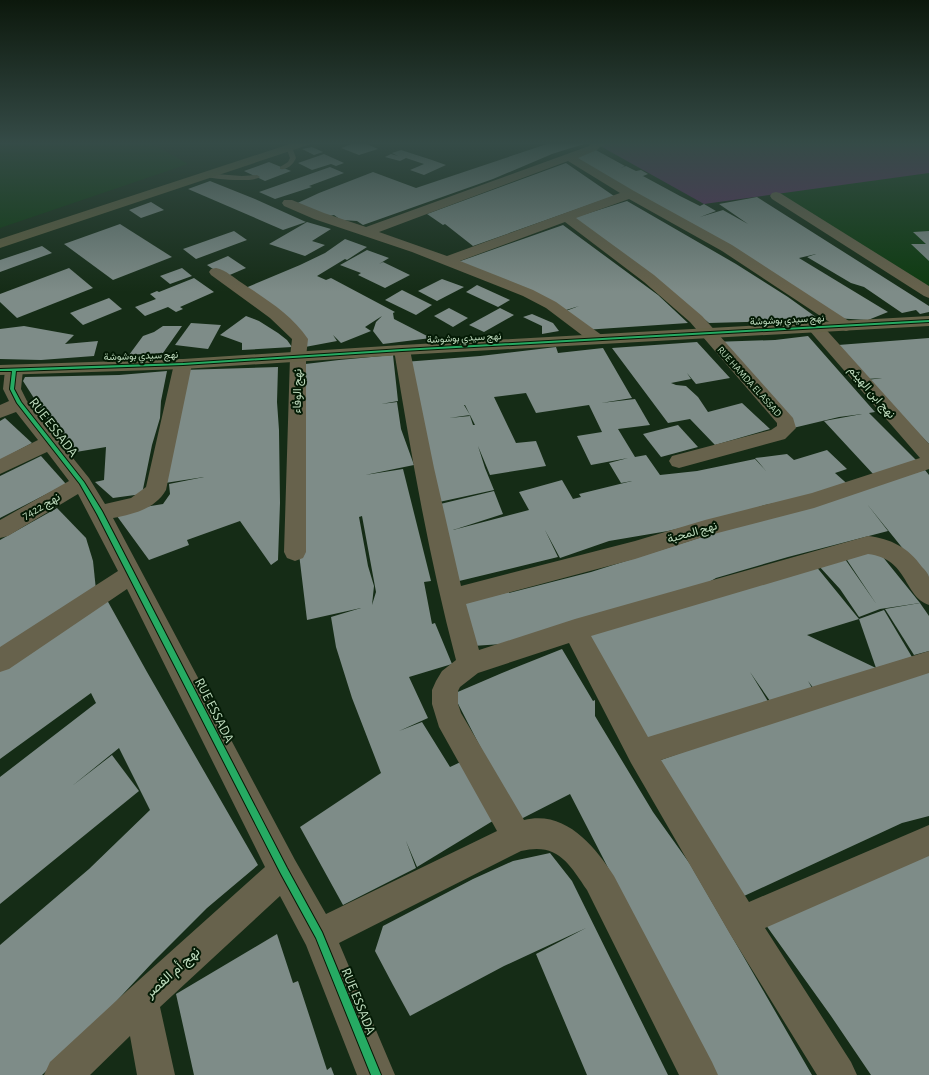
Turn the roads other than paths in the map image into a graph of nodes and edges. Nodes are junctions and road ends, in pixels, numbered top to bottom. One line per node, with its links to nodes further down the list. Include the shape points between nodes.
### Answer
1 (133, 192): 10 (main road)
2 (153, 192): 11 (main road)
3 (475, 192): 9 (street)
4 (627, 192): 5 (street)
5 (630, 194): 8 (street); 16 (street, via 734,253)
6 (776, 196): 14 (street)
7 (288, 203): 9 (street)
8 (566, 217): 12 (street); 18 (street, RUE HAMDA EL ASSAD, via 660,287)
9 (368, 232): 12 (street)
10 (0, 233)
11 (0, 244)
12 (447, 261): 19 (street, via 528,293 551,305)
13 (216, 272): 21 (street, نهج الوفاء, via 296,331 300,340)
14 (929, 293)
15 (929, 321): 16 (street, نهج سيدي بوشوشة)
16 (846, 326): 17 (street, نهج سيدي بوشوشة)
17 (815, 327): 18 (street, نهج سيدي بوشوشة); 26 (street, نهج ابن الهيثم)
18 (709, 334): 19 (street, نهج سيدي بوشوشة); 27 (street, RUE HAMDA EL ASSAD, via 786,422 787,428 778,435)
19 (597, 339): 20 (street, نهج سيدي بوشوشة)
20 (402, 350): 21 (street, نهج سيدي بوشوشة); 35 (street)
21 (298, 357): 22 (street, نهج سيدي بوشوشة); 32 (street, نهج الوفاء)
22 (183, 364): 23 (street, نهج سيدي بوشوشة); 30 (street, via 156,490 145,501)
23 (7, 370): 24 (street, RUE ESSADA, via 12,389)
24 (9, 407): 25 (street, RUE ESSADA)
25 (50, 442): 28 (street); 29 (street, RUE ESSADA)
26 (927, 453): 35 (street, نهج المحبة, via 808,502)
27 (679, 461)
28 (0, 468)
29 (82, 483): 30 (street, RUE ESSADA); 31 (street, نهج 7422)
30 (100, 513): 33 (street, RUE ESSADA)
31 (0, 530)
32 (295, 552)
33 (132, 574): 37 (street); 43 (street, RUE ESSADA)
34 (929, 595): 36 (street, via 901,556 886,547 868,544)
35 (452, 598): 39 (street)
36 (575, 630): 39 (street); 40 (street)
37 (0, 661)
38 (929, 662): 40 (street)
39 (470, 664): 41 (street, via 451,679 445,690 445,704 449,718)
40 (641, 753): 44 (street)
41 (517, 837): 45 (street); 50 (street, via 542,833 561,839 592,868)
42 (929, 840): 44 (street)
43 (284, 871): 45 (street, RUE ESSADA); 46 (street, نهج أم القصر)
44 (742, 922): 51 (street)
45 (319, 935): 49 (street, RUE ESSADA)
46 (140, 1000): 47 (street, نهج أم القصر); 48 (street)
47 (63, 1075)
48 (156, 1075)
49 (376, 1075)
50 (699, 1075)
51 (838, 1075)

